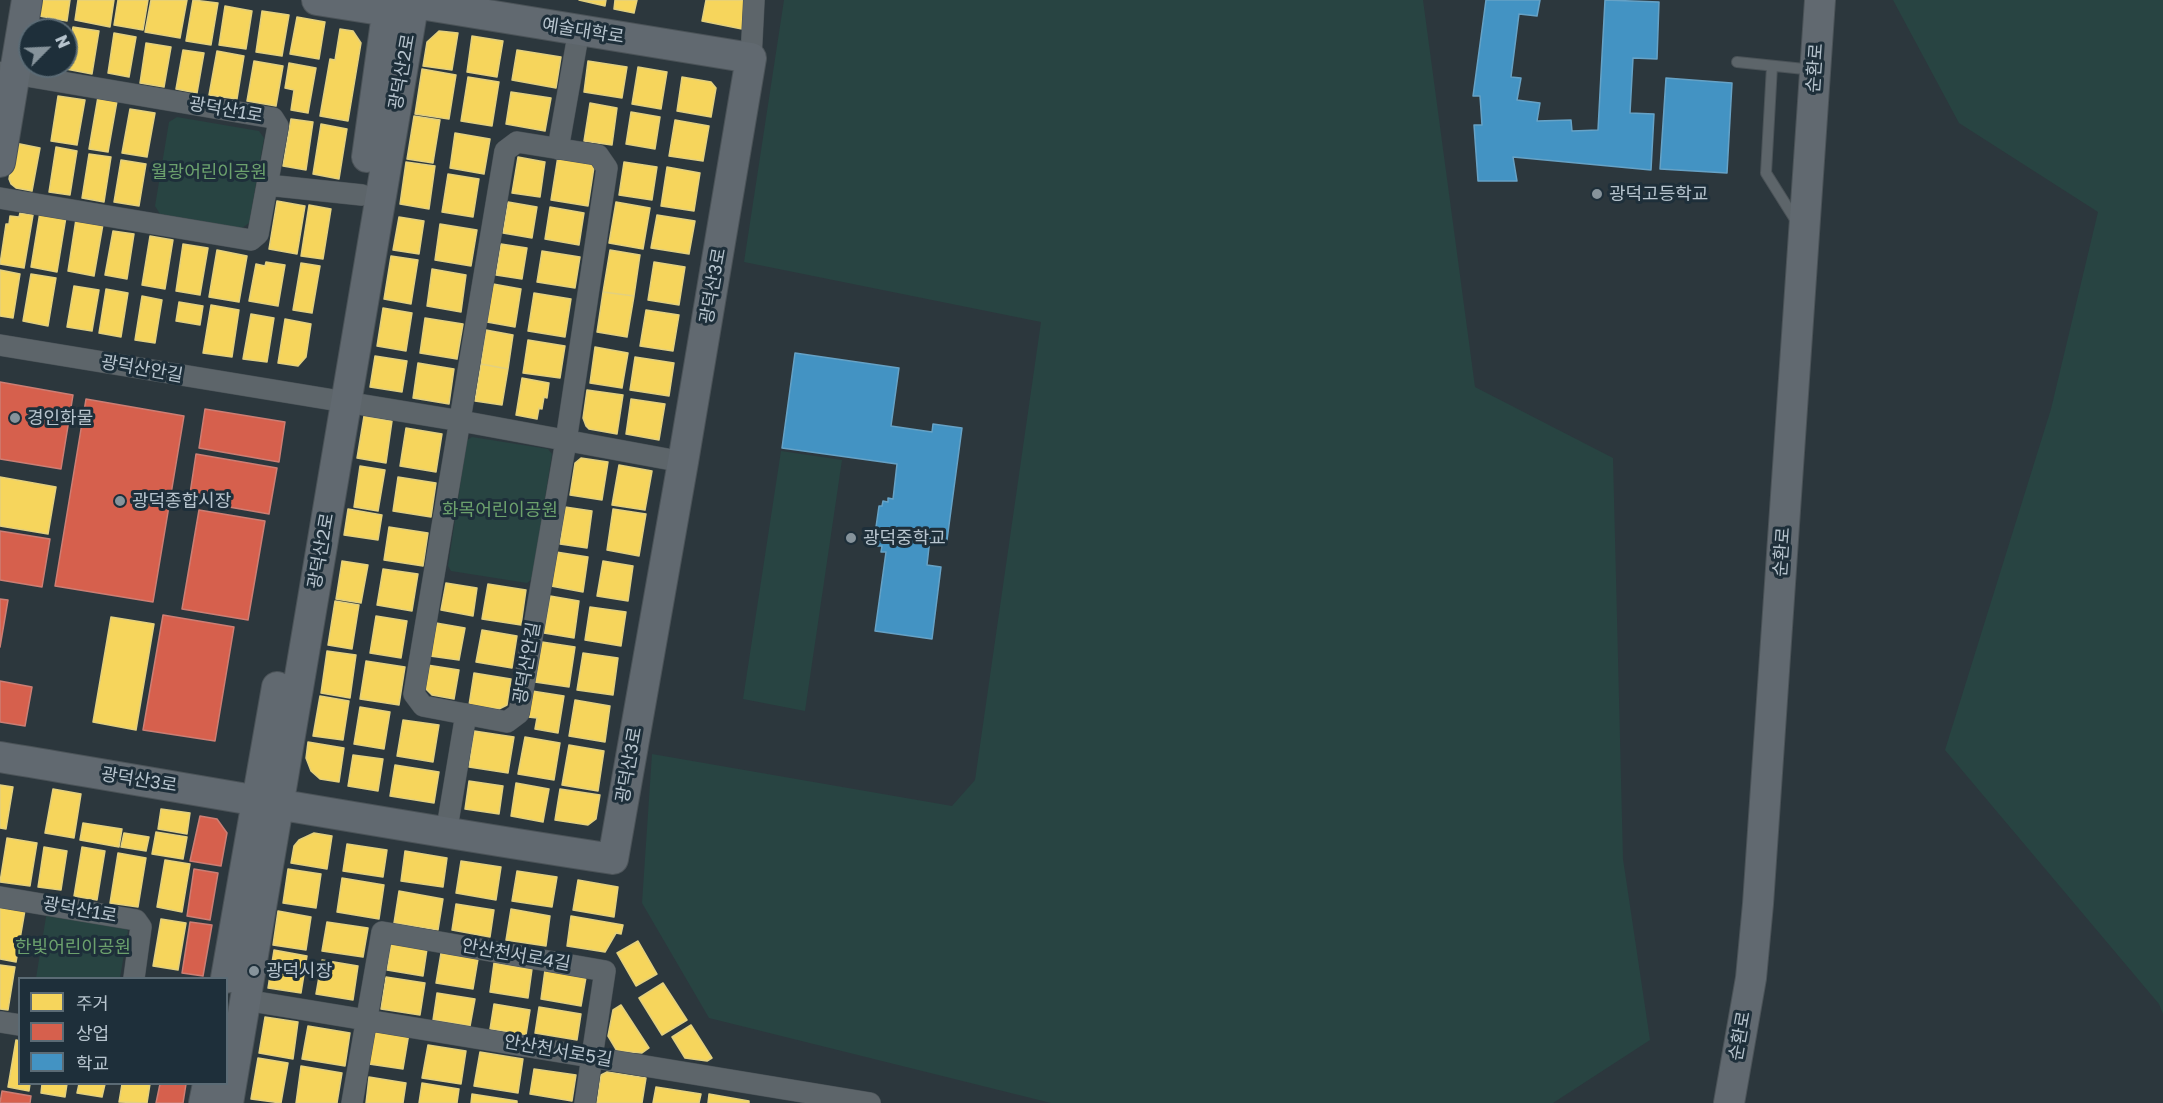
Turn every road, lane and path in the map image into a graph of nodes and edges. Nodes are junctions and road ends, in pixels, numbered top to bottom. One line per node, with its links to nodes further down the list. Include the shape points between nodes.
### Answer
1 (27, 0): 11 (street)
2 (317, 0): 5 (street, 예술대학로)
3 (754, 0): 7 (street)
4 (1820, 0): 10 (street, 순환로)
5 (404, 6): 6 (street, 예술대학로); 15 (street, 광덕산2로); 19 (street, 광덕산2로)
6 (579, 30): 7 (street, 예술대학로); 12 (street)
7 (751, 58): 22 (street, 광덕산3로)
8 (1737, 62): 9 (lane)
9 (1772, 66): 10 (lane); 17 (lane, via 1766,173)
10 (1815, 70): 17 (street, 순환로)
11 (7, 73): 13 (street); 14 (street, 광덕산1로, via 273,118 278,126)
12 (558, 149): 20 (street, 광덕산안길, via 517,142 505,151); 21 (street, 광덕산안길, via 598,155 607,168)
13 (0, 162)
14 (267, 185): 15 (street); 16 (street, 광덕산1로, via 258,234 251,240)
15 (362, 195): 19 (street, 광덕산2로)
16 (0, 198)
17 (1804, 235): 40 (street, 순환로, via 1758,904 1751,978)
18 (0, 345): 19 (street, 광덕산안길)
19 (336, 401): 20 (street, 광덕산안길); 25 (street, 광덕산2로)
20 (461, 422): 21 (street, 광덕산안길); 23 (street, 광덕산안길, via 414,694 423,706)
21 (566, 441): 22 (street, 광덕산안길); 23 (street, 광덕산안길, via 519,713 507,722)
22 (683, 462): 26 (street, 광덕산3로, via 613,859)
23 (466, 714): 26 (street)
24 (0, 757): 25 (street, 광덕산3로)
25 (268, 801): 26 (street, 광덕산3로); 29 (street, 광덕산2로)
26 (446, 834)
27 (0, 897): 28 (street, 광덕산1로, via 136,920 141,927)
28 (134, 977)
29 (236, 989): 30 (street, 안산천서로5길); 36 (street, 광덕산2로)
30 (366, 1019): 33 (street, 안산천서로5길); 33 (street, 안산천서로4길, via 382,932 605,971); 37 (street)
31 (0, 1022): 32 (street)
32 (18, 1025)
33 (593, 1057): 38 (street, 안산천서로4길); 39 (street, 안산천서로5길)
34 (208, 1085): 35 (street)
35 (204, 1103)
36 (228, 1103)
37 (352, 1103)
38 (585, 1103)
39 (870, 1103)
40 (1729, 1103)

